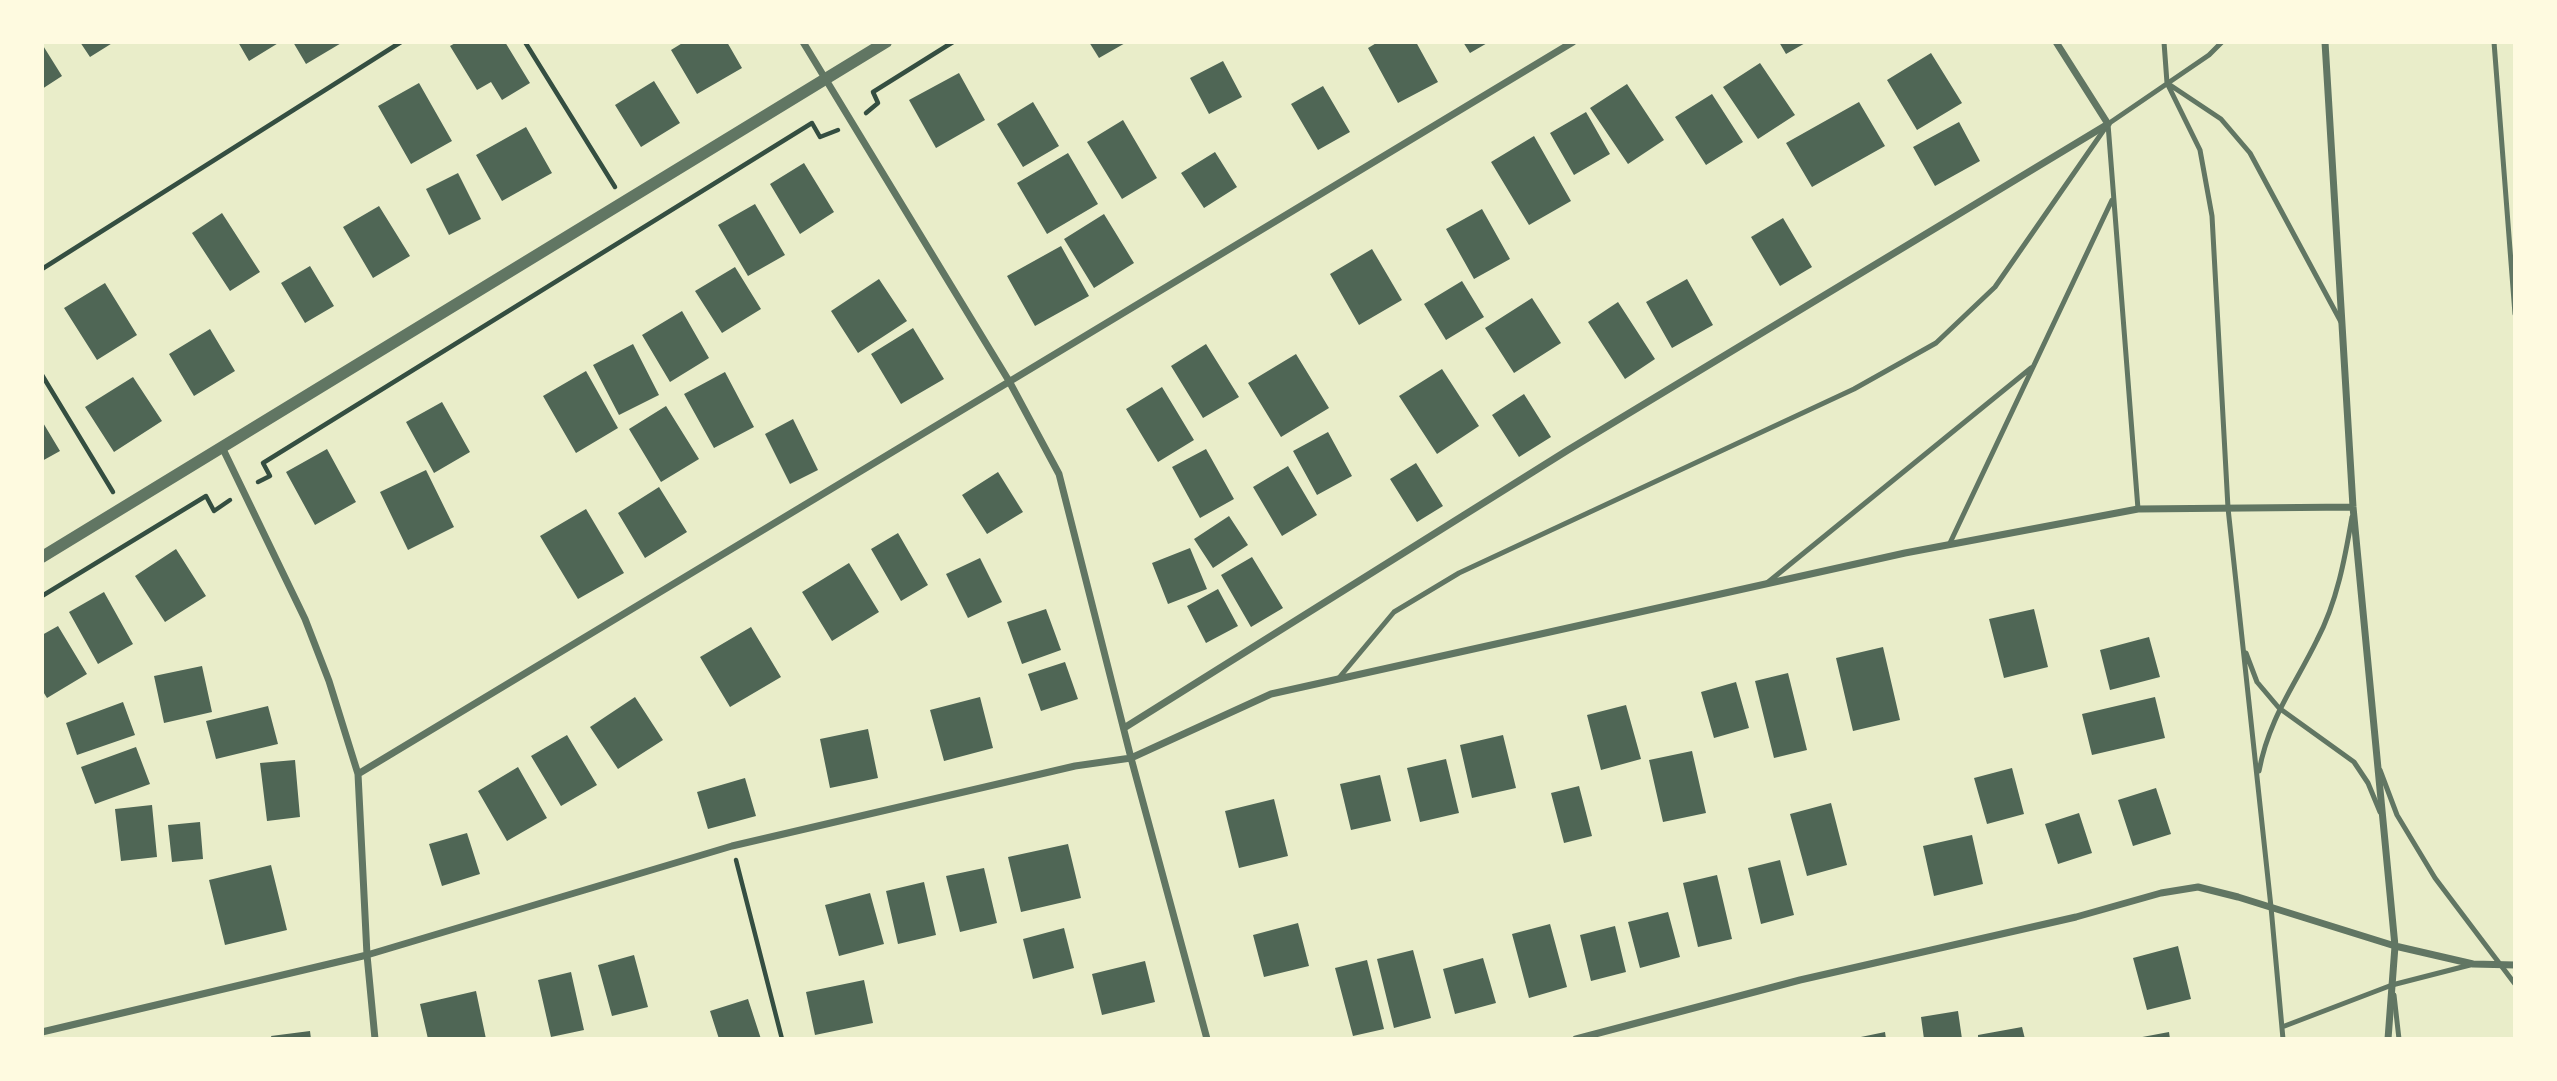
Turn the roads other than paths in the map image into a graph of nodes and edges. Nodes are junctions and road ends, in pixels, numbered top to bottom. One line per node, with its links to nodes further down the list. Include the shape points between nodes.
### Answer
1 (803, 42): 9 (street)
2 (886, 42): 9 (street)
3 (1573, 42): 16 (street)
4 (2056, 42): 11 (street)
5 (2164, 42): 10 (lane)
6 (2222, 42): 10 (lane)
7 (2325, 42): 14 (street)
8 (2494, 42): 13 (lane)
9 (826, 78): 16 (street); 17 (street)
10 (2167, 83): 11 (lane); 14 (lane, via 2221,119 2250,153); 19 (lane, via 2200,150 2212,216)
11 (2108, 124): 12 (lane); 25 (lane, via 1995,287 1937,343 1854,389 1459,573 1394,612); 27 (street, via 1568,450)
12 (2113, 197): 15 (lane); 20 (lane)
13 (2515, 314)
14 (2342, 325): 18 (street)
15 (2034, 366): 21 (lane); 23 (lane)
16 (1009, 382): 27 (street, via 1059,474); 30 (street)
17 (222, 447): 22 (street); 30 (street, via 305,619)
18 (2353, 506): 19 (street); 26 (lane, via 2344,567 2318,638); 29 (street)
19 (2228, 508): 20 (street); 24 (lane)
20 (2138, 509): 21 (street)
21 (1949, 545): 23 (street)
22 (42, 557)
23 (1766, 584): 25 (street)
24 (2243, 647): 26 (lane, via 2257,681); 31 (lane)
25 (1338, 679): 28 (street, via 1271,694)
26 (2279, 708): 31 (lane, via 2264,743); 32 (lane, via 2354,762)
27 (1124, 728): 28 (street)
28 (1131, 758): 35 (street, via 1075,766 732,846); 44 (street)
29 (2378, 764): 32 (street); 37 (lane, via 2397,815 2435,878)
30 (358, 774): 35 (street)
31 (2257, 779): 33 (lane)
32 (2383, 821): 34 (street)
33 (2271, 907): 34 (street); 41 (lane); 45 (street, via 2198,887 2161,893 2076,918 1800,980)
34 (2395, 946): 36 (street); 40 (street)
35 (368, 955): 42 (street); 43 (street)
36 (2473, 964): 37 (street); 40 (lane)
37 (2499, 964): 38 (street); 39 (lane)
38 (2515, 965)
39 (2515, 984)
40 (2392, 985): 41 (lane); 47 (street); 48 (lane)
41 (2282, 1027): 46 (lane)
42 (42, 1032)
43 (375, 1039)
44 (1207, 1039)
45 (1576, 1039)
46 (2283, 1039)
47 (2388, 1039)
48 (2399, 1039)

